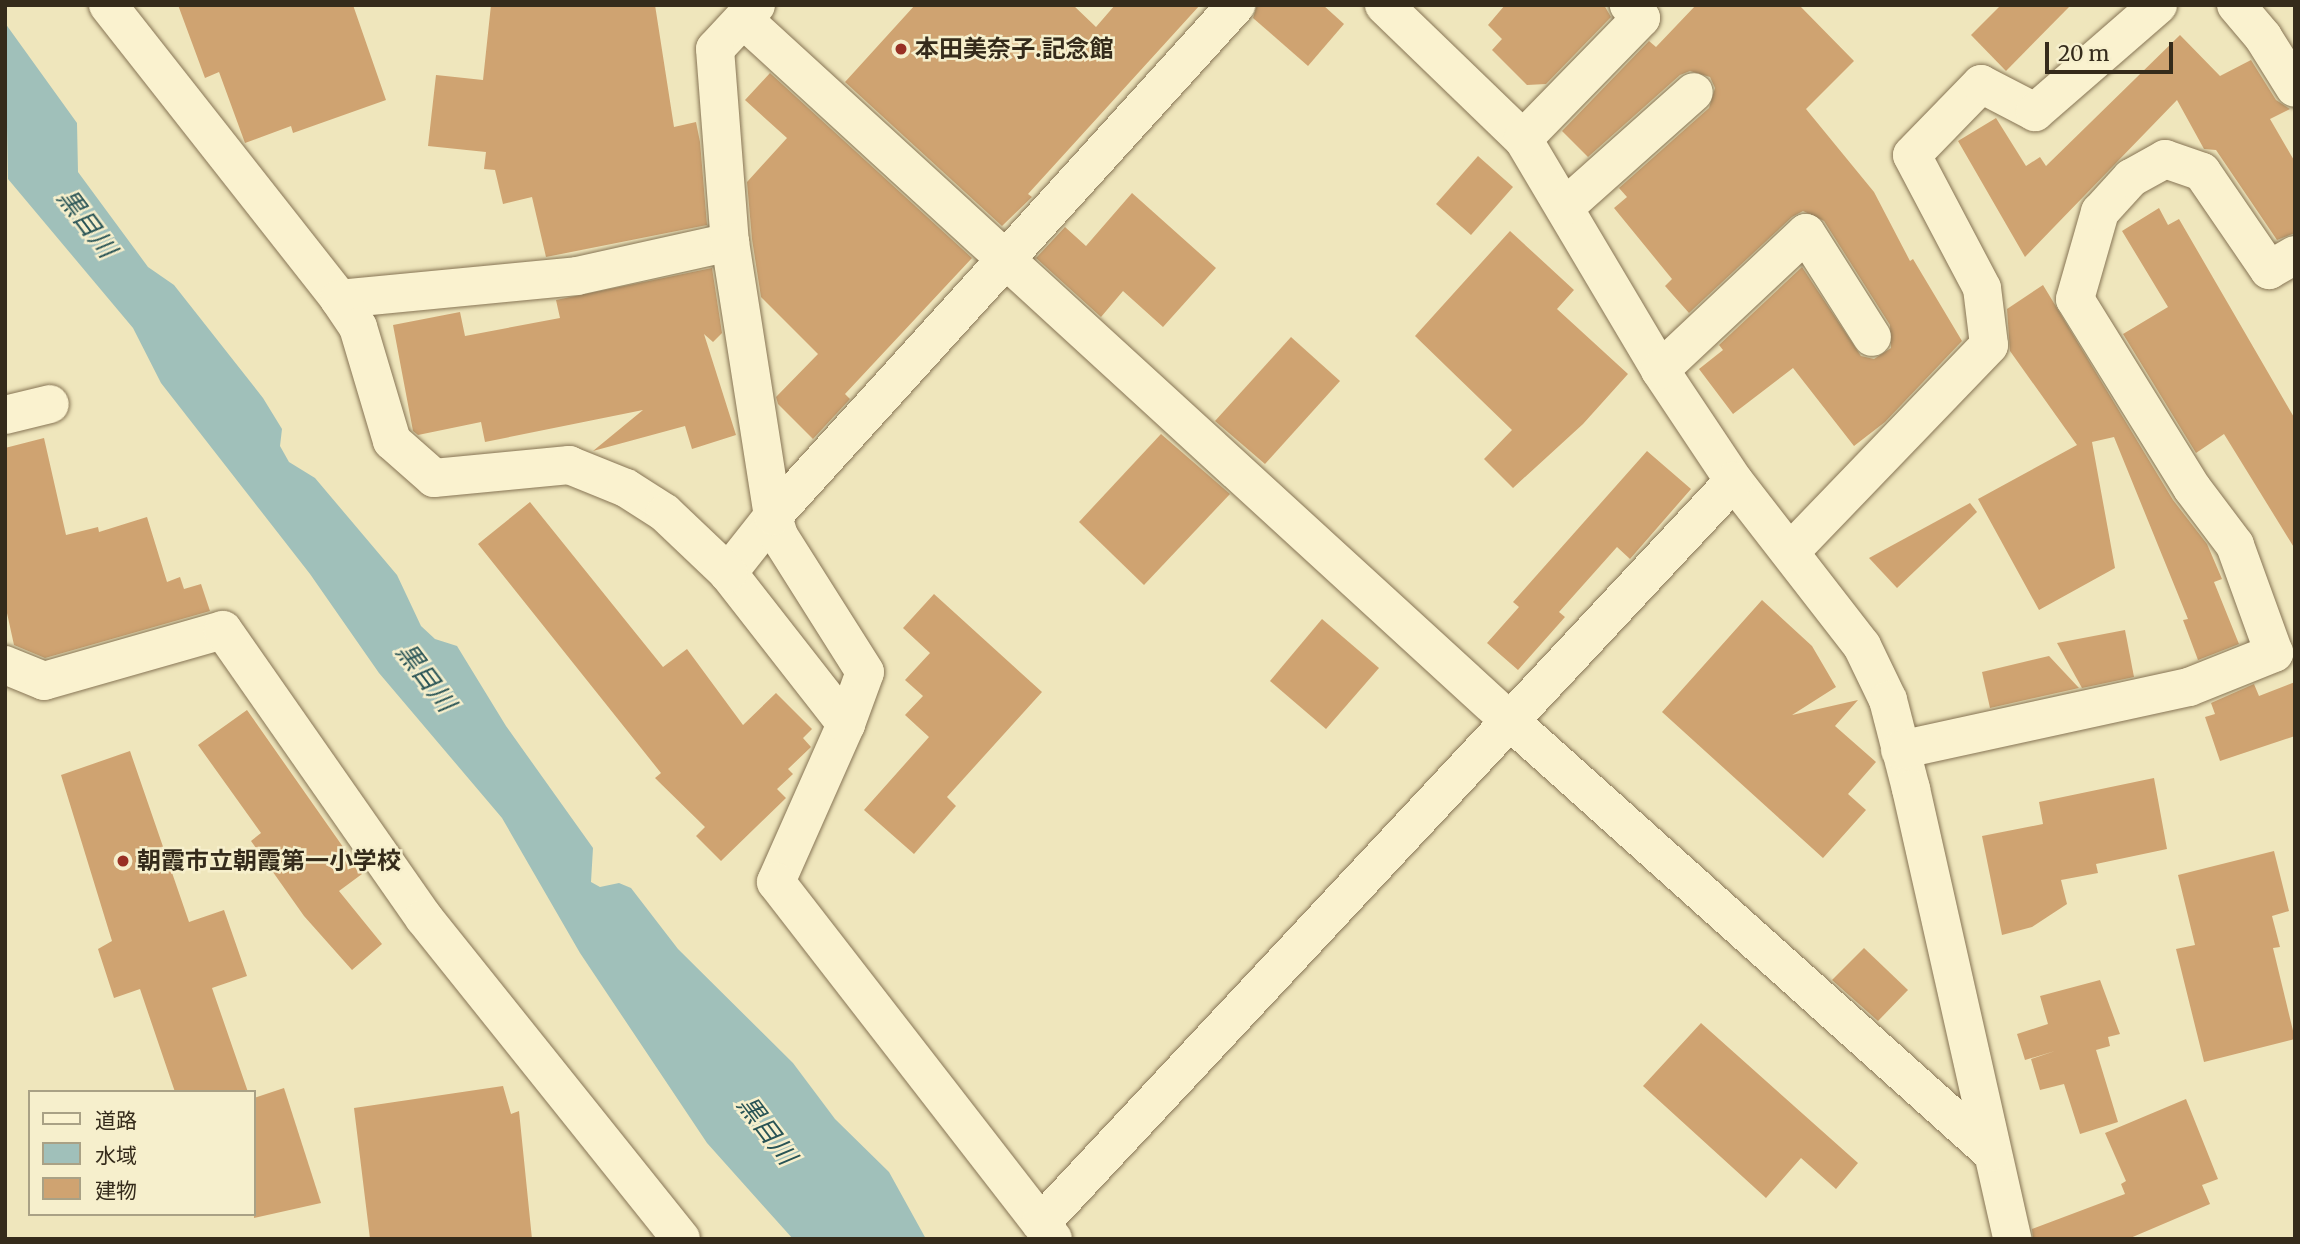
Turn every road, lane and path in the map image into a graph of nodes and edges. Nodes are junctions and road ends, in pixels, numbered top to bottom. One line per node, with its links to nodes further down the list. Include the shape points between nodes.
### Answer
1 (108, 5): 15 (street)
2 (1236, 5): 14 (street)
3 (1384, 5): 10 (street)
4 (1629, 5): 10 (street, via 1641,18)
5 (2158, 5): 22 (street, via 2035,113 1981,84 1912,155 1982,288 1989,345)
6 (2236, 5): 8 (street, via 2263,37)
7 (750, 12): 12 (street, via 715,49); 14 (street)
8 (2295, 89)
9 (1694, 92): 11 (street)
10 (1523, 139): 11 (street)
11 (1566, 206): 17 (street)
12 (730, 242): 15 (street, via 577,276); 21 (street)
13 (2295, 256): 27 (street, via 2269,271 2202,172 2165,159 2131,178 2100,212 2075,299 2192,488 2235,545 2274,653 2189,687)
14 (1005, 260): 21 (street); 25 (street)
15 (339, 299): 23 (street, via 358,327 392,441 434,478 569,466 626,488 665,513)
16 (1872, 337): 17 (street, via 1806,233)
17 (1660, 370): 20 (street)
18 (50, 404): 19 (street)
19 (5, 415)
20 (1734, 481): 22 (street); 25 (street)
21 (773, 516): 23 (street); 26 (street, via 779,536 865,672)
22 (1790, 552): 27 (street, via 1862,646 1888,700)
23 (728, 573): 26 (street)
24 (5, 666): 30 (street, via 44,681 223,630 424,918)
25 (1510, 721): 28 (street); 29 (street)
26 (846, 724): 29 (street, via 776,882)
27 (1900, 750): 28 (street)
28 (1991, 1152): 31 (street)
29 (1047, 1231)
30 (681, 1239)
31 (2012, 1239)

